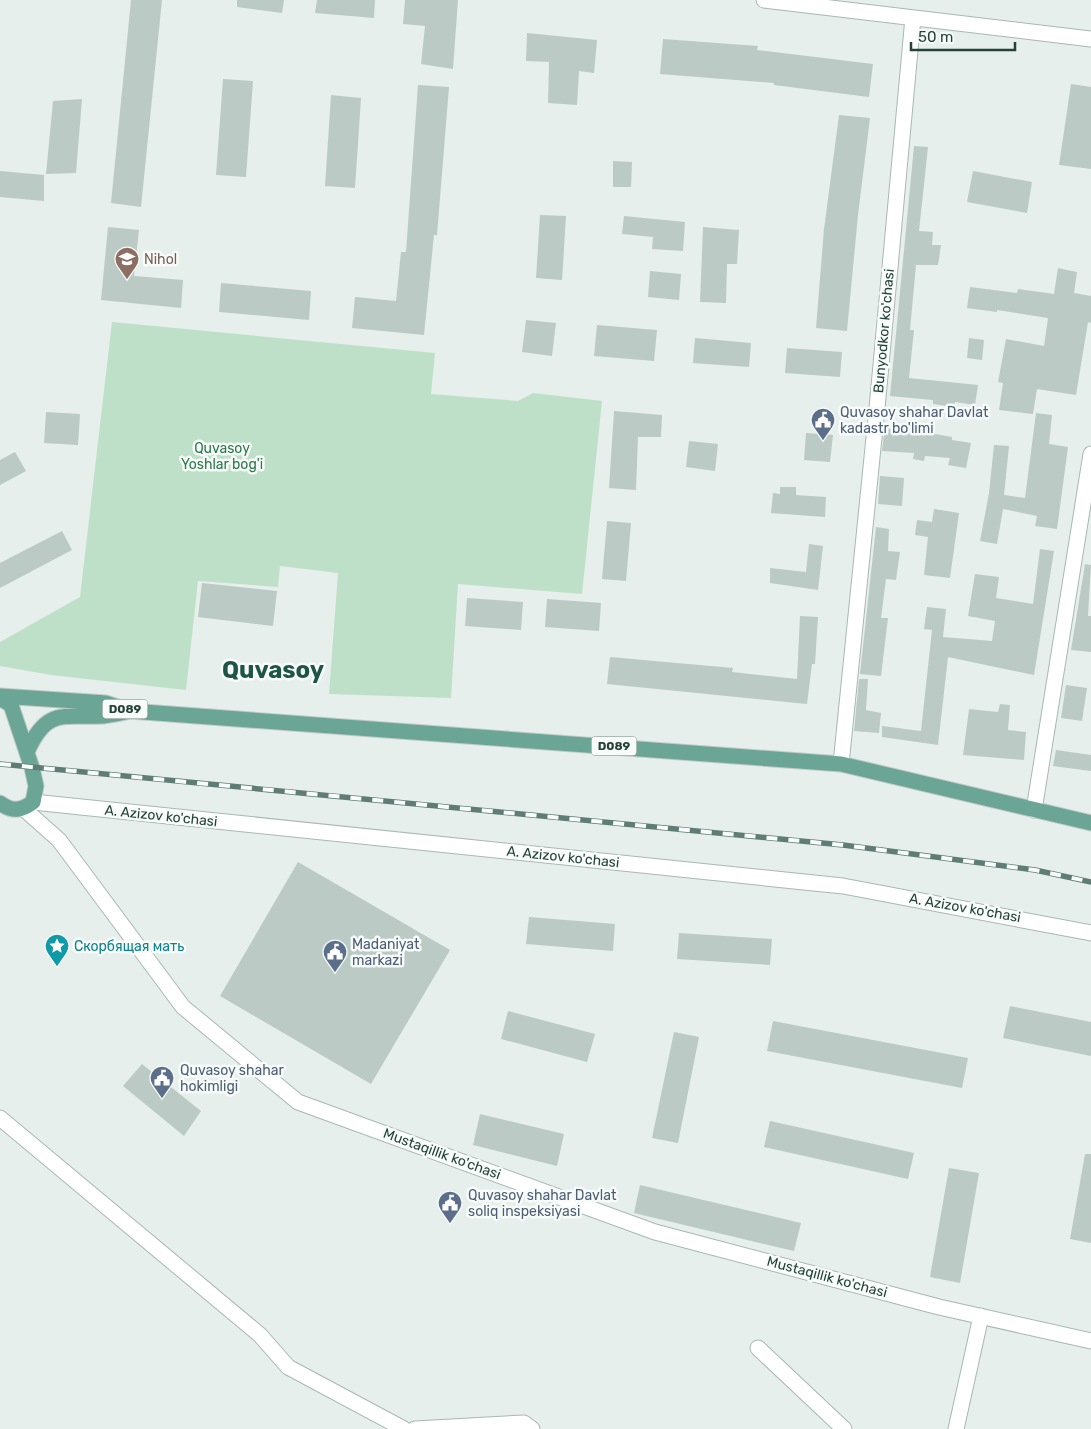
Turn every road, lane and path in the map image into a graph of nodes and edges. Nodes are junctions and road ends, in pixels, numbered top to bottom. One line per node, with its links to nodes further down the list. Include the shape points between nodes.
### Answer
1 (764, 0): 2 (street)
2 (912, 18): 3 (street); 8 (street, Bunyodkor ko'chasi)
3 (1091, 39)
4 (1091, 454): 11 (street)
5 (0, 697): 6 (main road, D089, via 106,703); 7 (main road, D089, via 11,704)
6 (130, 711): 7 (main road, D089, via 105,716 64,715 46,723 34,735); 8 (main road, D089)
7 (27, 752): 10 (main road, D089, via 36,786)
8 (841, 764): 11 (main road, D089)
9 (0, 804): 10 (main road, via 12,810)
10 (29, 805): 13 (street, A. Azizov ko'chasi, via 843,886); 15 (street, Mustaqillik ko'chasi, via 59,840 183,1007 298,1102 655,1232)
11 (1034, 810): 12 (main road, D089)
12 (1091, 823)
13 (1091, 933)
14 (0, 1118): 18 (street, via 260,1335 288,1367)
15 (981, 1316): 16 (street, Mustaqillik ko'chasi); 22 (street)
16 (1091, 1341)
17 (758, 1348): 21 (street)
18 (404, 1429)
19 (415, 1429): 20 (street, via 524,1423)
20 (532, 1429)
21 (844, 1429)
22 (956, 1429)

